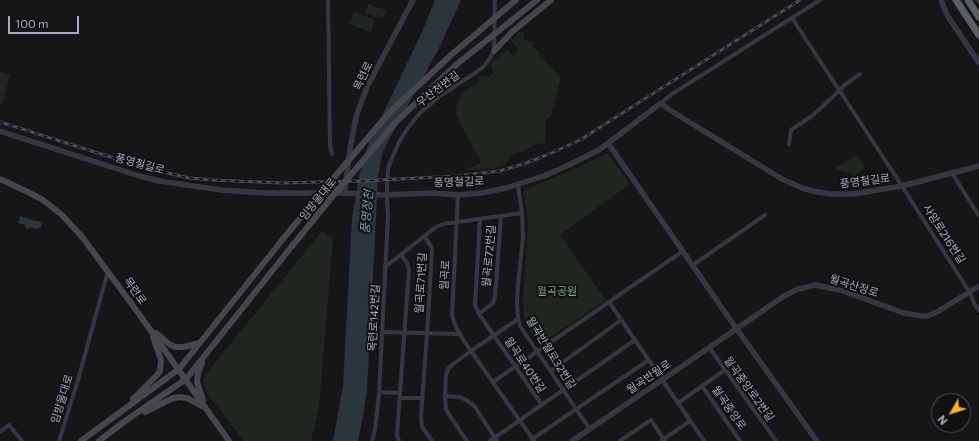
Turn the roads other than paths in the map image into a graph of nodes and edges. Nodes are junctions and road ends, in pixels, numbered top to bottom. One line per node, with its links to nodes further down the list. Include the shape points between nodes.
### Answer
1 (328, 0): 22 (street)
2 (412, 0): 28 (street, 목련로, via 368,87 357,115)
3 (495, 0): 14 (street)
4 (516, 0): 58 (main road, bridge, via 451,55 389,113)
5 (537, 0): 62 (main road, 임방울대로, bridge, via 457,64 396,122 292,246)
6 (551, 0): 14 (main road, via 512,32)
7 (820, 0): 12 (street)
8 (941, 0): 15 (street, via 947,14)
9 (956, 0): 13 (highway)
10 (968, 0): 11 (highway)
11 (979, 17)
12 (792, 18): 17 (street, 풍영철길로); 18 (street)
13 (979, 35)
14 (494, 51): 29 (street, 우산천변길, via 478,72 440,96 418,115 408,128 391,160)
15 (979, 63)
16 (860, 74): 17 (street)
17 (839, 90): 21 (street, via 822,107 791,130); 27 (street, 풍영철길로)
18 (661, 103): 20 (street, 풍영철길로); 27 (street, 풍영철길로, via 782,179 802,188 831,194 853,194)
19 (0, 131): 28 (street, 풍영철길로, via 159,181 264,193)
20 (608, 143): 26 (street, 풍영철길로, via 571,164); 38 (street)
21 (789, 144)
22 (332, 154)
23 (979, 166): 24 (street, 풍영철길로)
24 (952, 174): 27 (street, 풍영철길로); 34 (street)
25 (0, 179): 42 (main road, 목련로, via 43,200 62,215)
26 (518, 185): 30 (street, 풍영철길로); 31 (street, 월곡반월로32번길)
27 (902, 186): 44 (street, 사암로216번길)
28 (343, 191): 29 (street, 풍영철길로)
29 (386, 195): 30 (street, 풍영철길로); 41 (street, 목련로142번길, via 388,215)
30 (458, 195): 36 (street, 월곡로)
31 (522, 213): 33 (street, 월곡로72번길); 48 (street, 월곡반월로32번길)
32 (766, 215): 40 (street)
33 (501, 216): 35 (street, 월곡로72번길); 47 (street, 월곡로72번길, via 495,298 493,303)
34 (979, 216)
35 (480, 218): 36 (street, 월곡로72번길); 47 (street, 월곡로72번길, via 474,305)
36 (457, 222): 37 (street, 월곡로71번길, via 443,224); 55 (street, 월곡로, via 452,315)
37 (424, 236): 39 (street, 월곡로71번길); 54 (street, 월곡로71번길, via 432,250)
38 (683, 251): 40 (street); 45 (street)
39 (401, 255): 41 (street, 월곡로71번길); 53 (street, 월곡로71번길, via 409,269)
40 (693, 265): 51 (street)
41 (385, 267): 52 (street, 목련로142번길)
42 (108, 271): 50 (main road, 목련로); 91 (street, 임방울대로)
43 (979, 286): 44 (street)
44 (970, 292): 46 (street, 사암로216번길); 51 (street, 월곡산정로, via 933,315 922,316 904,313 840,290 815,285 790,292)
45 (609, 302): 49 (street); 61 (street)
46 (979, 311)
47 (479, 314): 56 (street, 월곡로72번길)
48 (518, 319): 56 (street); 61 (street, 월곡반월로32번길)
49 (621, 320): 57 (street); 67 (street)
50 (149, 327): 58 (main road, via 175,346 184,348); 65 (main road, 목련로); 81 (main road, via 161,360 160,371)
51 (736, 328): 59 (street, 월곡반월로); 105 (street)
52 (382, 332): 53 (street); 73 (street, 목련로142번길)
53 (404, 333): 54 (street); 74 (street, 월곡로71번길)
54 (427, 334): 55 (street); 76 (street, 월곡로71번길)
55 (460, 334): 60 (street, 월곡로)
56 (494, 336): 60 (street); 64 (street, 월곡로40번길)
57 (635, 340): 63 (street); 72 (street, 월곡로40번길)
58 (201, 342): 65 (main road)
59 (709, 347): 66 (street, 월곡중앙로2번길); 69 (street, 월곡반월로)
60 (471, 351): 70 (street, 월곡로); 75 (street, via 448,370)
61 (537, 351): 64 (street); 67 (street, 월곡반월로32번길)
62 (208, 352): 68 (main road, 임방울대로); 79 (main road, via 197,377 198,387)
63 (649, 360): 69 (street); 80 (street, 월곡로)
64 (516, 366): 70 (street); 78 (street, 월곡로40번길)
65 (179, 369): 68 (main road, 목련로); 81 (main road)
66 (725, 370): 71 (street); 104 (street, 월곡중앙로2번길)
67 (550, 371): 72 (street, 월곡반월로32번길)
68 (186, 379): 79 (main road, 목련로); 83 (main road, 임방울대로)
69 (662, 380): 77 (street); 85 (street, 월곡반월로)
70 (493, 382): 82 (street, 월곡로)
71 (702, 386): 77 (street); 103 (street, 월곡중앙로)
72 (563, 390): 78 (street, 월곡로40번길); 80 (street, 월곡반월로32번길)
73 (379, 392): 74 (street); 95 (street, 목련로142번길)
74 (400, 393): 76 (street); 96 (street, 월곡로71번길, via 397,435)
75 (445, 396): 87 (street, via 460,397 472,404); 98 (street, via 446,409)
76 (423, 398): 97 (street, 월곡로71번길, via 422,427)
77 (678, 402): 84 (street)
78 (542, 405): 82 (street, 월곡로40번길)
79 (207, 409): 83 (main road, via 187,398 176,397); 94 (main road, 목련로)
80 (576, 409): 85 (street, 월곡반월로32번길); 88 (street, 월곡로)
81 (120, 413): 83 (main road); 92 (main road)
82 (519, 420): 87 (street, 월곡로40번길); 88 (street, 월곡로)
83 (125, 421): 93 (main road, 임방울대로)
84 (690, 421): 89 (street); 102 (street)
85 (590, 428): 100 (street, 월곡반월로)
86 (0, 432): 90 (street, via 9,425)
87 (496, 439): 99 (street, 월곡로40번길)
88 (533, 440)
89 (664, 440): 101 (street, via 651,420)
90 (22, 441)
91 (59, 441)
92 (81, 441)
93 (99, 441)
94 (229, 441)
95 (372, 441)
96 (399, 441)
97 (432, 441)
98 (467, 441)
99 (490, 441)
100 (573, 441)
101 (620, 441)
102 (704, 441)
103 (740, 441)
104 (776, 441)
105 (817, 441)

